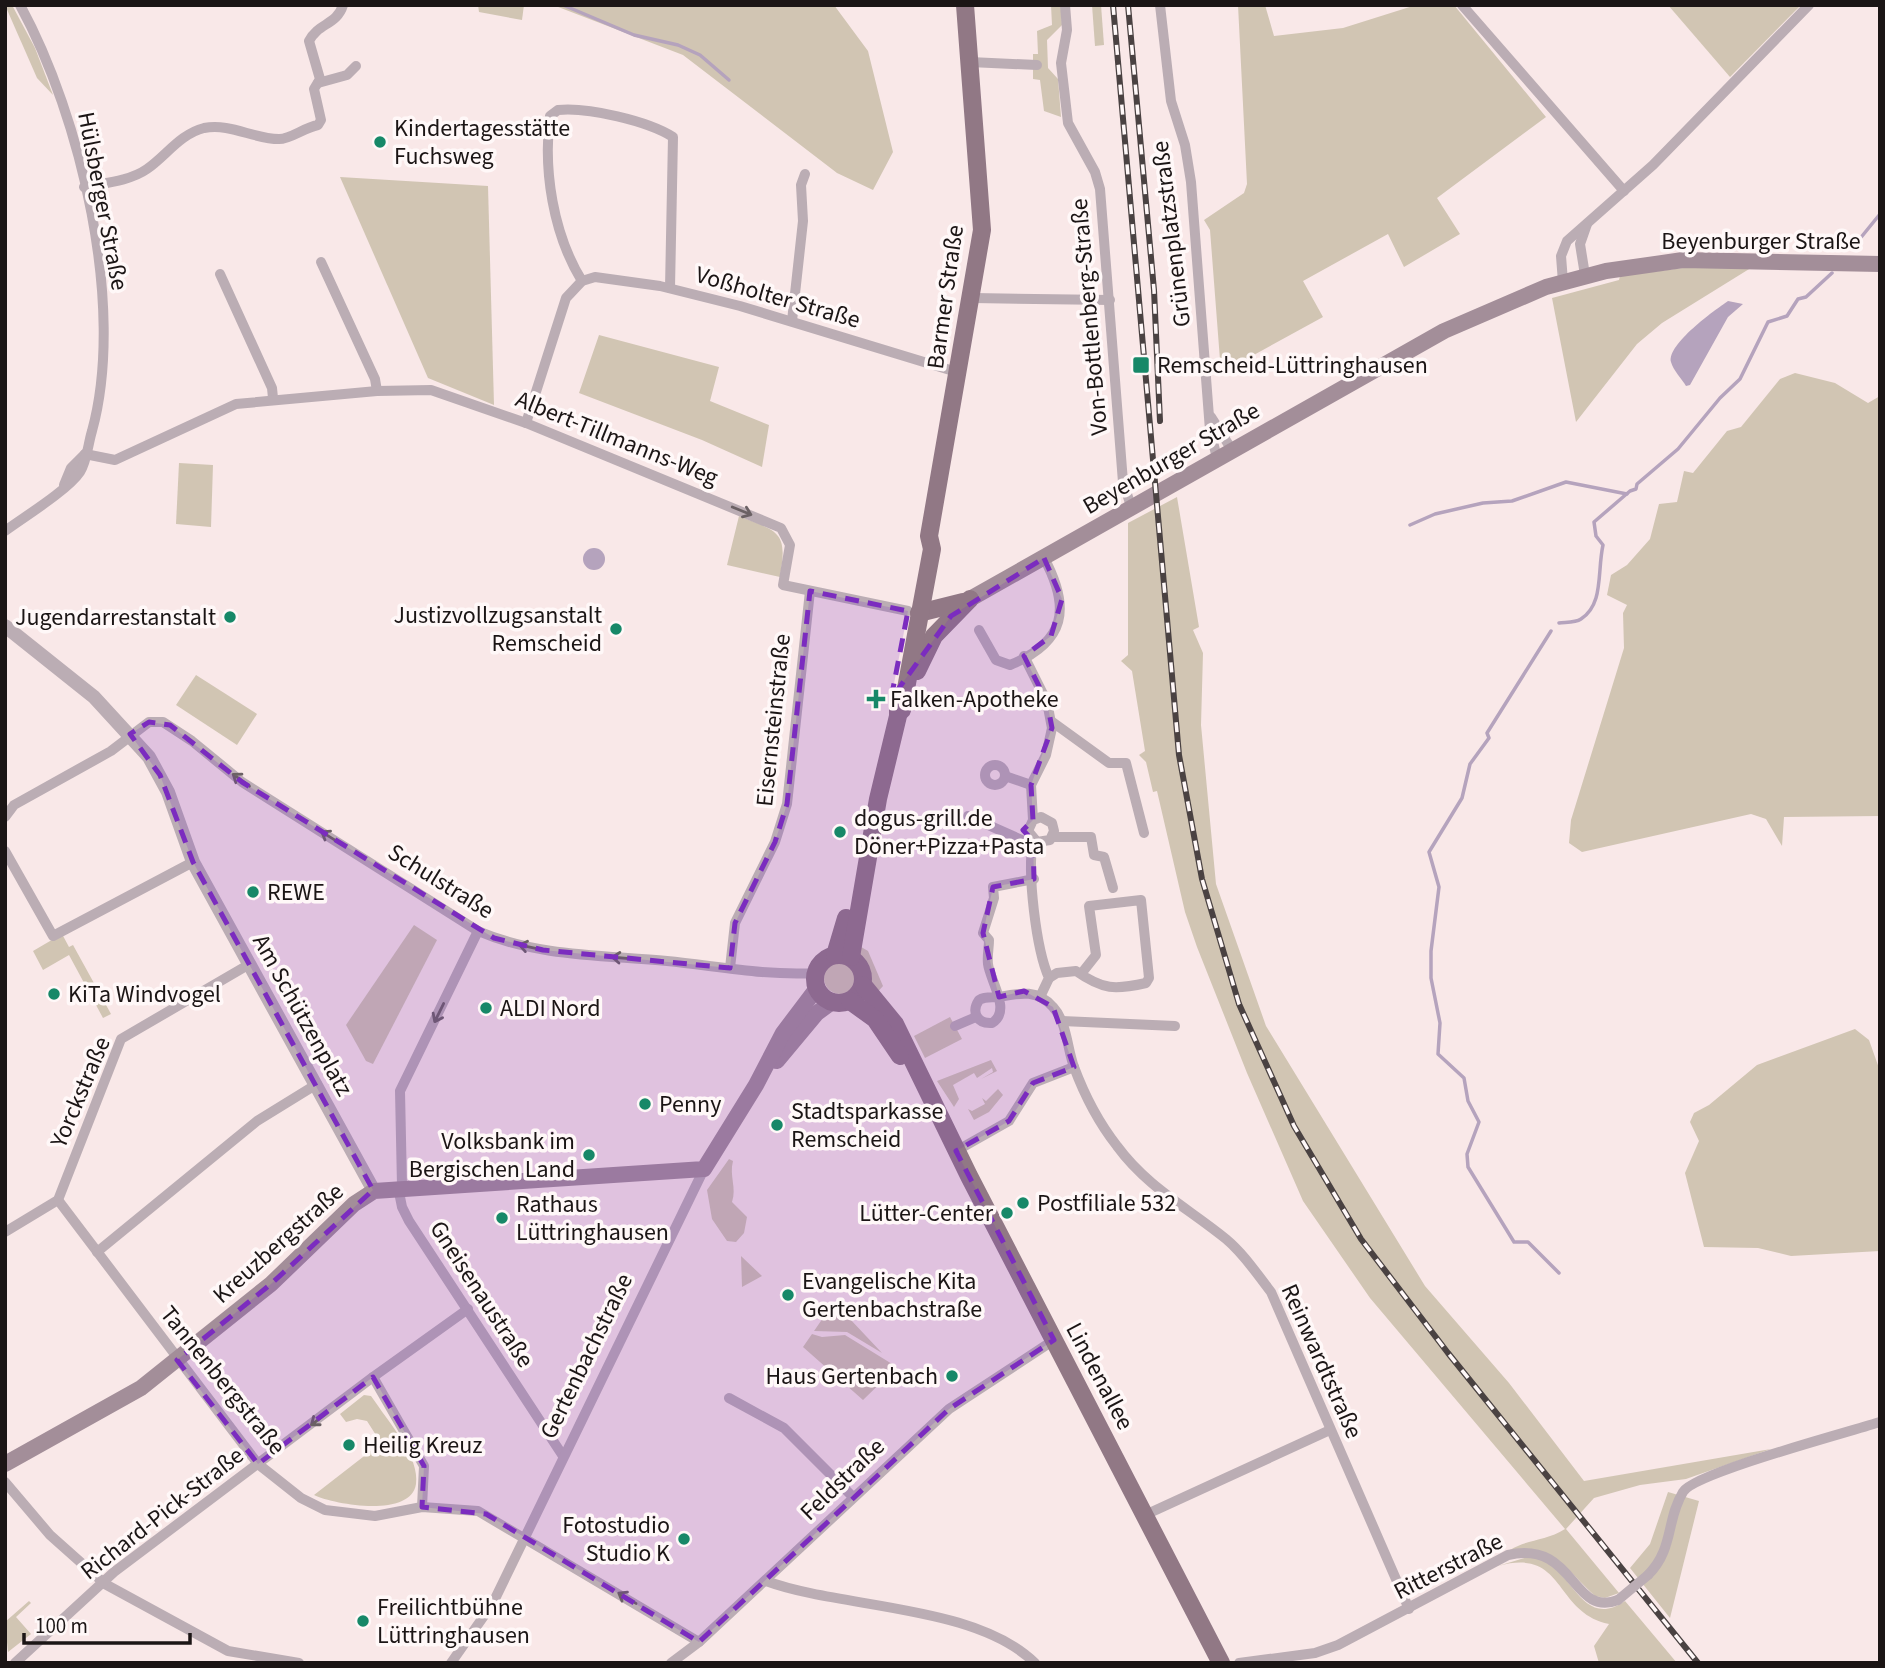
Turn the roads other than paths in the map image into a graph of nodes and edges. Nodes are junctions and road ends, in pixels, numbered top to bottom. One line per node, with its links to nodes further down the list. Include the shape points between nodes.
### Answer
1 (20, 5): 13 (street, Hülsberger Straße, via 57,86)
2 (343, 5): 11 (street, via 337,18 318,28 309,41)
3 (965, 5): 8 (main road, Barmer Straße)
4 (1065, 5): 24 (street, Von-Bottlenberg-Straße, via 1067,30 1061,63 1068,123 1100,189)
5 (1160, 5): 29 (street, Grünenplatzstraße, via 1171,102 1191,182)
6 (1462, 5): 14 (street)
7 (1809, 5): 14 (street)
8 (970, 62): 9 (street); 23 (main road, Barmer Straße, via 982,230)
9 (1037, 65)
10 (356, 66): 11 (street, via 347,75)
11 (318, 82): 13 (street, via 314,89 321,120 292,137 203,129 136,175)
12 (805, 174): 25 (street)
13 (84, 187): 32 (street, Hülsberger Straße, via 97,257 105,344 101,396)
14 (1624, 191): 15 (street)
15 (1589, 221): 19 (street, via 1580,244); 21 (street, via 1563,248)
16 (321, 262): 27 (street)
17 (1880, 264): 19 (main road, Beyenburger Straße, via 1683,260)
18 (220, 274): 28 (street)
19 (1585, 275): 21 (main road, Beyenburger Straße)
20 (582, 281): 22 (street, Voßholter Straße, via 609,277); 22 (street, via 572,264 551,190 547,146 550,116 558,110 599,113 663,130 673,137); 30 (street, via 559,313)
21 (1563, 282): 31 (main road, Beyenburger Straße, via 1444,331)
22 (670, 288): 25 (street, Voßholter Straße)
23 (973, 298): 24 (street); 26 (main road, Barmer Straße)
24 (1110, 300): 34 (street, Von-Bottlenberg-Straße, via 1123,481)
25 (792, 321): 26 (street, Voßholter Straße)
26 (960, 373): 39 (main road, Barmer Straße, via 929,536 921,547)
27 (377, 391): 28 (street, Albert-Tillmanns-Weg); 30 (street, Albert-Tillmanns-Weg, via 432,390)
28 (273, 398): 32 (street, Albert-Tillmanns-Weg, via 227,406 115,460)
29 (1211, 417): 31 (street, Grünenplatzstraße); 33 (street, Grünenplatzstraße)
30 (527, 423): 37 (street, Albert-Tillmanns-Weg, one-way to 37, via 781,528 790,545 783,585)
31 (1232, 450): 33 (main road, Beyenburger Straße)
32 (85, 454): 35 (street, Hülsberger Straße, via 71,468 64,485)
33 (1217, 458): 34 (main road, Beyenburger Straße)
34 (1131, 506): 36 (main road, Beyenburger Straße)
35 (5, 531)
36 (1044, 558): 38 (main road, Beyenburger Straße); 43 (street, via 1059,585 1060,614 1051,636)
37 (810, 591): 39 (street); 62 (street, Eisernsteinstraße, via 787,804 775,842 736,923)
38 (970, 599): 39 (main road, via 951,607); 40 (main road)
39 (913, 612): 40 (main road, via 932,620); 44 (main road, Barmer Straße)
40 (951, 616): 44 (main road, via 926,648 909,703)
41 (5, 626): 46 (street, Am Schützenplatz, via 94,697)
42 (979, 630): 43 (street, via 996,660 1010,665)
43 (1024, 656): 45 (street, via 1047,702)
44 (900, 713): 60 (main road, Barmer Straße, via 878,799 868,820)
45 (1051, 721): 48 (street, via 1051,743); 52 (street, via 1109,763 1126,763)
46 (130, 734): 50 (street, via 111,751 11,807); 56 (street, Am Schützenplatz, via 160,775); 59 (street, Schulstraße, one-way to 46, via 242,782 170,725 149,722)
47 (1005, 776): 48 (street)
48 (1031, 785): 51 (street)
49 (968, 816): 54 (street, via 1024,841)
50 (5, 817)
51 (1033, 820): 53 (street, via 1050,821); 54 (street, via 1028,831)
52 (1144, 833)
53 (1052, 837): 54 (street, via 1043,843); 58 (street, via 1091,837 1094,855 1104,857 1109,867)
54 (1033, 840): 57 (street)
55 (5, 851): 56 (street, via 53,936)
56 (192, 862): 61 (street, Am Schützenplatz)
57 (1034, 879): 64 (street, via 1037,938); 68 (street, via 993,887 983,933 989,940 988,965)
58 (1113, 888)
59 (478, 931): 62 (street, Schulstraße, one-way to 59, via 543,950); 81 (street, Gneisenaustraße, one-way to 81, via 400,1091)
60 (843, 956): 65 (main road, via 824,960); 66 (main road, via 863,971)
61 (248, 965): 77 (street, Am Schützenplatz); 83 (street, Yorckstraße, via 121,1039)
62 (730, 968): 65 (street, Schulstraße)
63 (1081, 974): 63 (street, via 1110,988 1146,983 1141,900 1089,906 1096,955); 64 (street, via 1057,973)
64 (1049, 978): 67 (street)
65 (816, 980): 70 (main road); 76 (main road, Gertenbachstraße)
66 (863, 985): 69 (main road); 78 (main road, Lindenallee, via 895,1024)
67 (1040, 997): 68 (street, via 1024,991); 72 (street, Reinwardtstraße)
68 (998, 998): 71 (street, via 979,1000); 71 (street, via 1002,1009 997,1020 986,1023)
69 (850, 1001): 70 (main road); 78 (main road, Lindenallee, via 877,1022)
70 (832, 1002): 76 (main road, Gertenbachstraße)
71 (976, 1017): 73 (street)
72 (1062, 1021): 74 (street); 75 (street, Reinwardtstraße)
73 (955, 1026)
74 (1175, 1026)
75 (1074, 1067): 79 (street, via 1033,1083 1009,1121); 92 (street, Reinwardtstraße, via 1096,1114 1135,1169 1226,1239 1270,1292)
76 (764, 1071): 80 (main road, Gertenbachstraße)
77 (317, 1084): 82 (street, Am Schützenplatz); 85 (street, via 257,1121)
78 (936, 1111): 79 (main road, Lindenallee)
79 (956, 1151): 87 (main road, Lindenallee)
80 (704, 1169): 81 (main road, Kreuzbergstraße); 93 (street, Gertenbachstraße)
81 (400, 1187): 82 (main road, Kreuzbergstraße); 86 (street, Gneisenaustraße, via 409,1221)
82 (374, 1191): 88 (main road, Kreuzbergstraße, via 354,1204 271,1284)
83 (58, 1200): 84 (street); 85 (street, Tannenbergstraße)
84 (5, 1232)
85 (97, 1252): 88 (street, Tannenbergstraße)
86 (468, 1309): 89 (street, Richard-Pick-Straße); 93 (street, Gneisenaustraße)
87 (1054, 1340): 97 (street, Feldstraße, via 957,1402); 99 (main road, Lindenallee)
88 (177, 1360): 94 (main road, Kreuzbergstraße, via 141,1388); 95 (street, Tannenbergstraße)
89 (373, 1377): 95 (street, Richard-Pick-Straße, one-way to 95); 98 (street, via 424,1466)
90 (729, 1398): 97 (street, via 784,1428)
91 (1880, 1422): 103 (street, Ritterstraße, bridge, via 1691,1485 1679,1501 1666,1552 1648,1575 1618,1600 1599,1603 1590,1599 1557,1564 1534,1552 1508,1555)
92 (1330, 1430): 99 (street); 103 (street, Reinwardtstraße)
93 (563, 1456): 100 (street, Gertenbachstraße)
94 (5, 1464)
95 (258, 1464): 98 (street, Tannenbergstraße, via 301,1498 325,1510 375,1516); 102 (street, Richard-Pick-Straße, via 114,1572)
96 (5, 1482): 102 (street, via 50,1535)
97 (853, 1497): 101 (street, Feldstraße)
98 (422, 1507): 100 (street, Tannenbergstraße, via 478,1511)
99 (1145, 1515): 110 (main road, Lindenallee)
100 (524, 1537): 104 (street, Tannenbergstraße, one-way to 100); 107 (street, Gertenbachstraße, via 493,1603)
101 (766, 1581): 104 (street, Feldstraße); 109 (street, via 939,1618 1005,1641)
102 (105, 1584): 105 (street, Richard-Pick-Straße); 106 (street, via 228,1651)
103 (1409, 1609): 111 (street, Ritterstraße, via 1315,1653)
104 (699, 1642): 108 (street, Feldstraße)
105 (15, 1663)
106 (299, 1663)
107 (452, 1663)
108 (671, 1663)
109 (1035, 1663)
110 (1221, 1663)
111 (1239, 1663)

